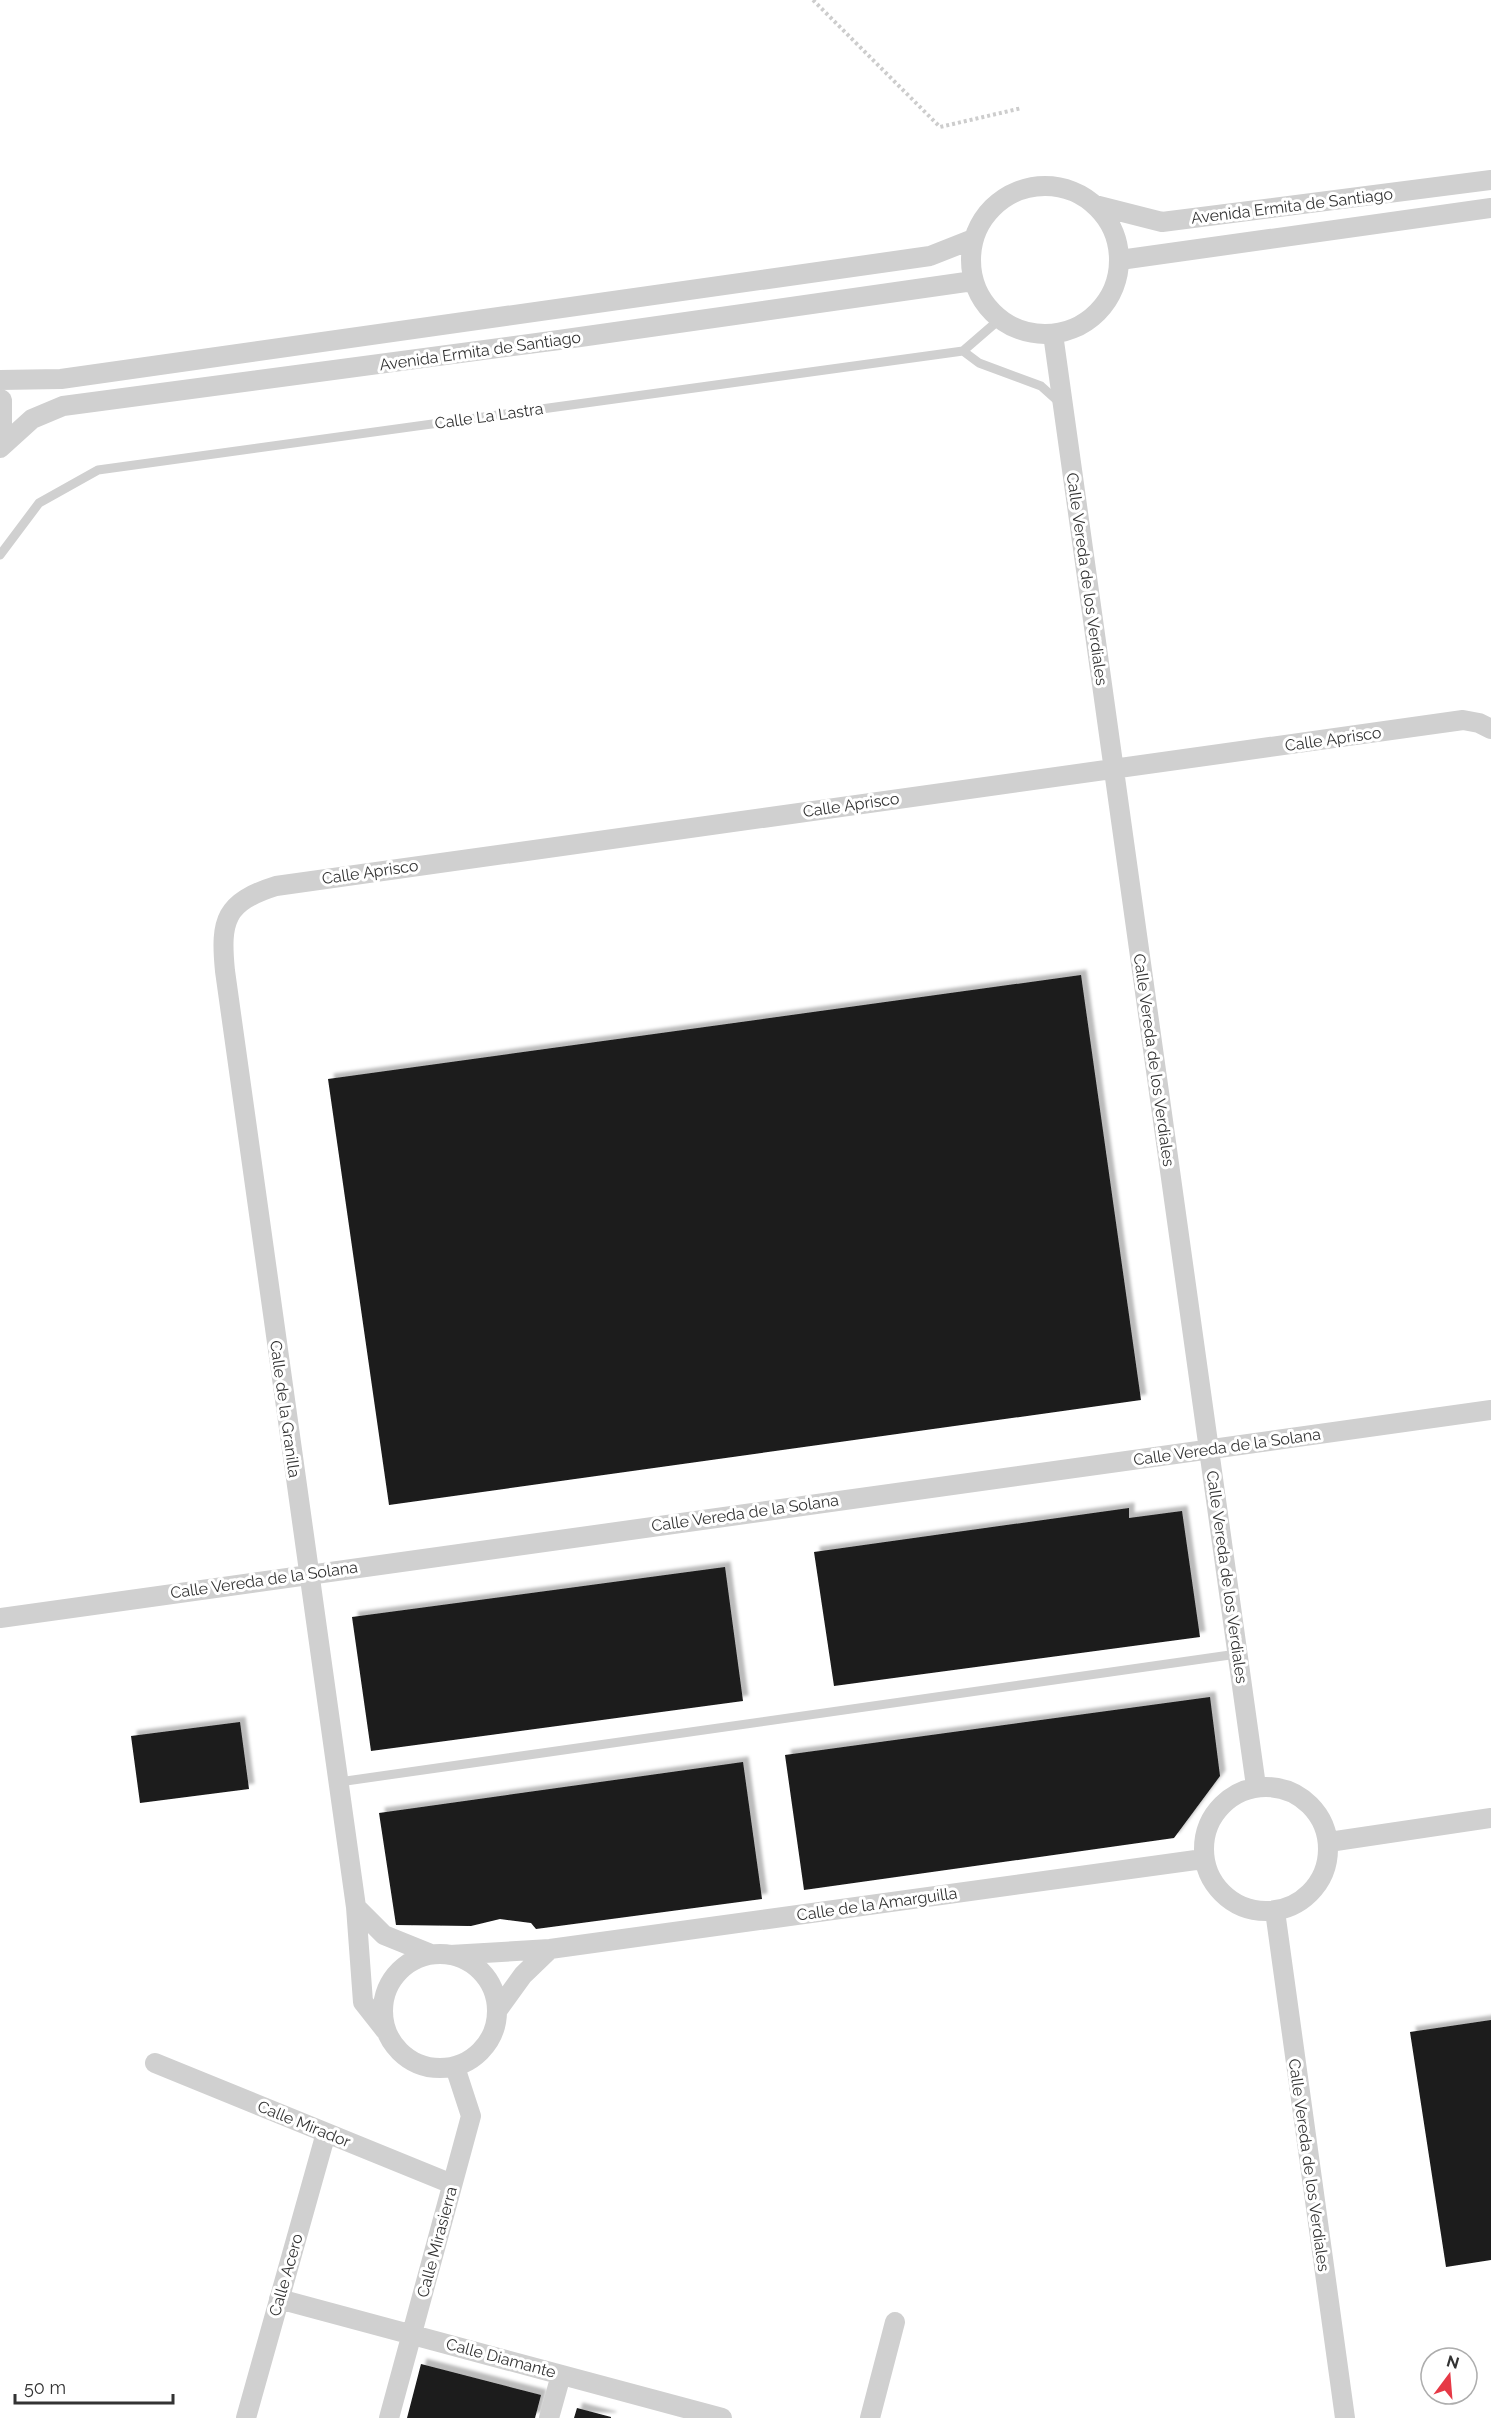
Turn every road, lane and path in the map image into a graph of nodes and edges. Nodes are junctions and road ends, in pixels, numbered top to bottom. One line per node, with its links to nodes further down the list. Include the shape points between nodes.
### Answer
1 (813, 0): 2 (path, via 940,127)
2 (1022, 108)
3 (1491, 180): 4 (street, Avenida Ermita de Santiago, via 1162,222)
4 (1095, 205): 6 (street, Avenida Ermita de Santiago, via 1074,191 1050,185 1024,188 1002,198 984,216); 7 (street, Avenida Ermita de Santiago, via 1117,239)
5 (1491, 208): 7 (street, Avenida Ermita de Santiago)
6 (973, 239): 8 (street, Avenida Ermita de Santiago); 12 (street, Avenida Ermita de Santiago, via 930,256 61,379)
7 (1120, 260): 10 (street, Avenida Ermita de Santiago, via 1107,301 1074,328)
8 (973, 281): 9 (street, Avenida Ermita de Santiago, via 983,302); 16 (street, Avenida Ermita de Santiago, via 63,406 32,419)
9 (999, 319): 10 (street, Avenida Ermita de Santiago, via 1016,328); 11 (lane)
10 (1053, 334): 14 (street, Calle Vereda de los Verdiales)
11 (963, 351): 14 (lane, via 978,363 1041,386); 17 (lane, Calle La Lastra, via 98,470 39,504)
12 (0, 380)
13 (0, 402): 15 (street)
14 (1063, 405): 19 (street, Calle Vereda de los Verdiales)
15 (0, 435)
16 (0, 448)
17 (0, 555)
18 (1485, 726): 19 (street, Calle Aprisco, via 1463,720)
19 (1113, 769): 20 (street, Calle Aprisco, via 276,886 251,894); 22 (street, Calle Vereda de los Verdiales)
20 (230, 911): 23 (street, Calle de la Granilla, via 222,940 225,971 301,1526)
21 (1491, 1410): 22 (street, Calle Vereda de la Solana)
22 (1209, 1449): 23 (street, Calle Vereda de la Solana); 25 (street, Calle Vereda de los Verdiales)
23 (311, 1574): 24 (street, Calle Vereda de la Solana); 26 (street, Calle de la Granilla)
24 (0, 1618)
25 (1237, 1653): 26 (lane); 27 (street, Calle Vereda de los Verdiales)
26 (339, 1782): 31 (street, Calle de la Granilla)
27 (1256, 1786): 29 (street, via 1281,1788 1304,1799 1321,1818); 30 (street, via 1232,1795 1214,1812 1204,1835)
28 (1491, 1818): 29 (street)
29 (1329, 1842): 32 (street, via 1327,1866 1316,1888 1298,1904)
30 (1203, 1859): 32 (street, via 1212,1882 1228,1900 1251,1910); 33 (street, Calle de la Amarguilla)
31 (356, 1907): 34 (street, via 384,1935); 36 (street, Calle de la Granilla, via 363,2002)
32 (1275, 1911): 50 (street, Calle Vereda de los Verdiales)
33 (550, 1949): 34 (street, Calle de la Amarguilla); 35 (street, via 523,1975)
34 (441, 1955): 35 (street, via 469,1962 484,1974 494,1991); 36 (street, via 412,1961 396,1974 386,1991 382,2012)
35 (497, 2011): 38 (street, via 486,2046)
36 (386, 2031): 38 (street, via 406,2058 421,2065)
37 (155, 2063): 39 (street, Calle Mirador)
38 (455, 2067): 40 (street, Calle Mirasierra, via 471,2116)
39 (326, 2133): 40 (street, Calle Mirador); 41 (street, Calle Acero)
40 (452, 2184): 43 (street, Calle Mirasierra)
41 (279, 2299): 43 (street, Calle Diamante); 46 (street, Calle Acero)
42 (896, 2322): 49 (street)
43 (411, 2334): 44 (street, Calle Diamante); 47 (street, Calle Mirasierra)
44 (561, 2375): 45 (street, Calle Diamante); 48 (street)
45 (713, 2417)
46 (246, 2418)
47 (388, 2418)
48 (549, 2418)
49 (870, 2418)
50 (1345, 2418)

